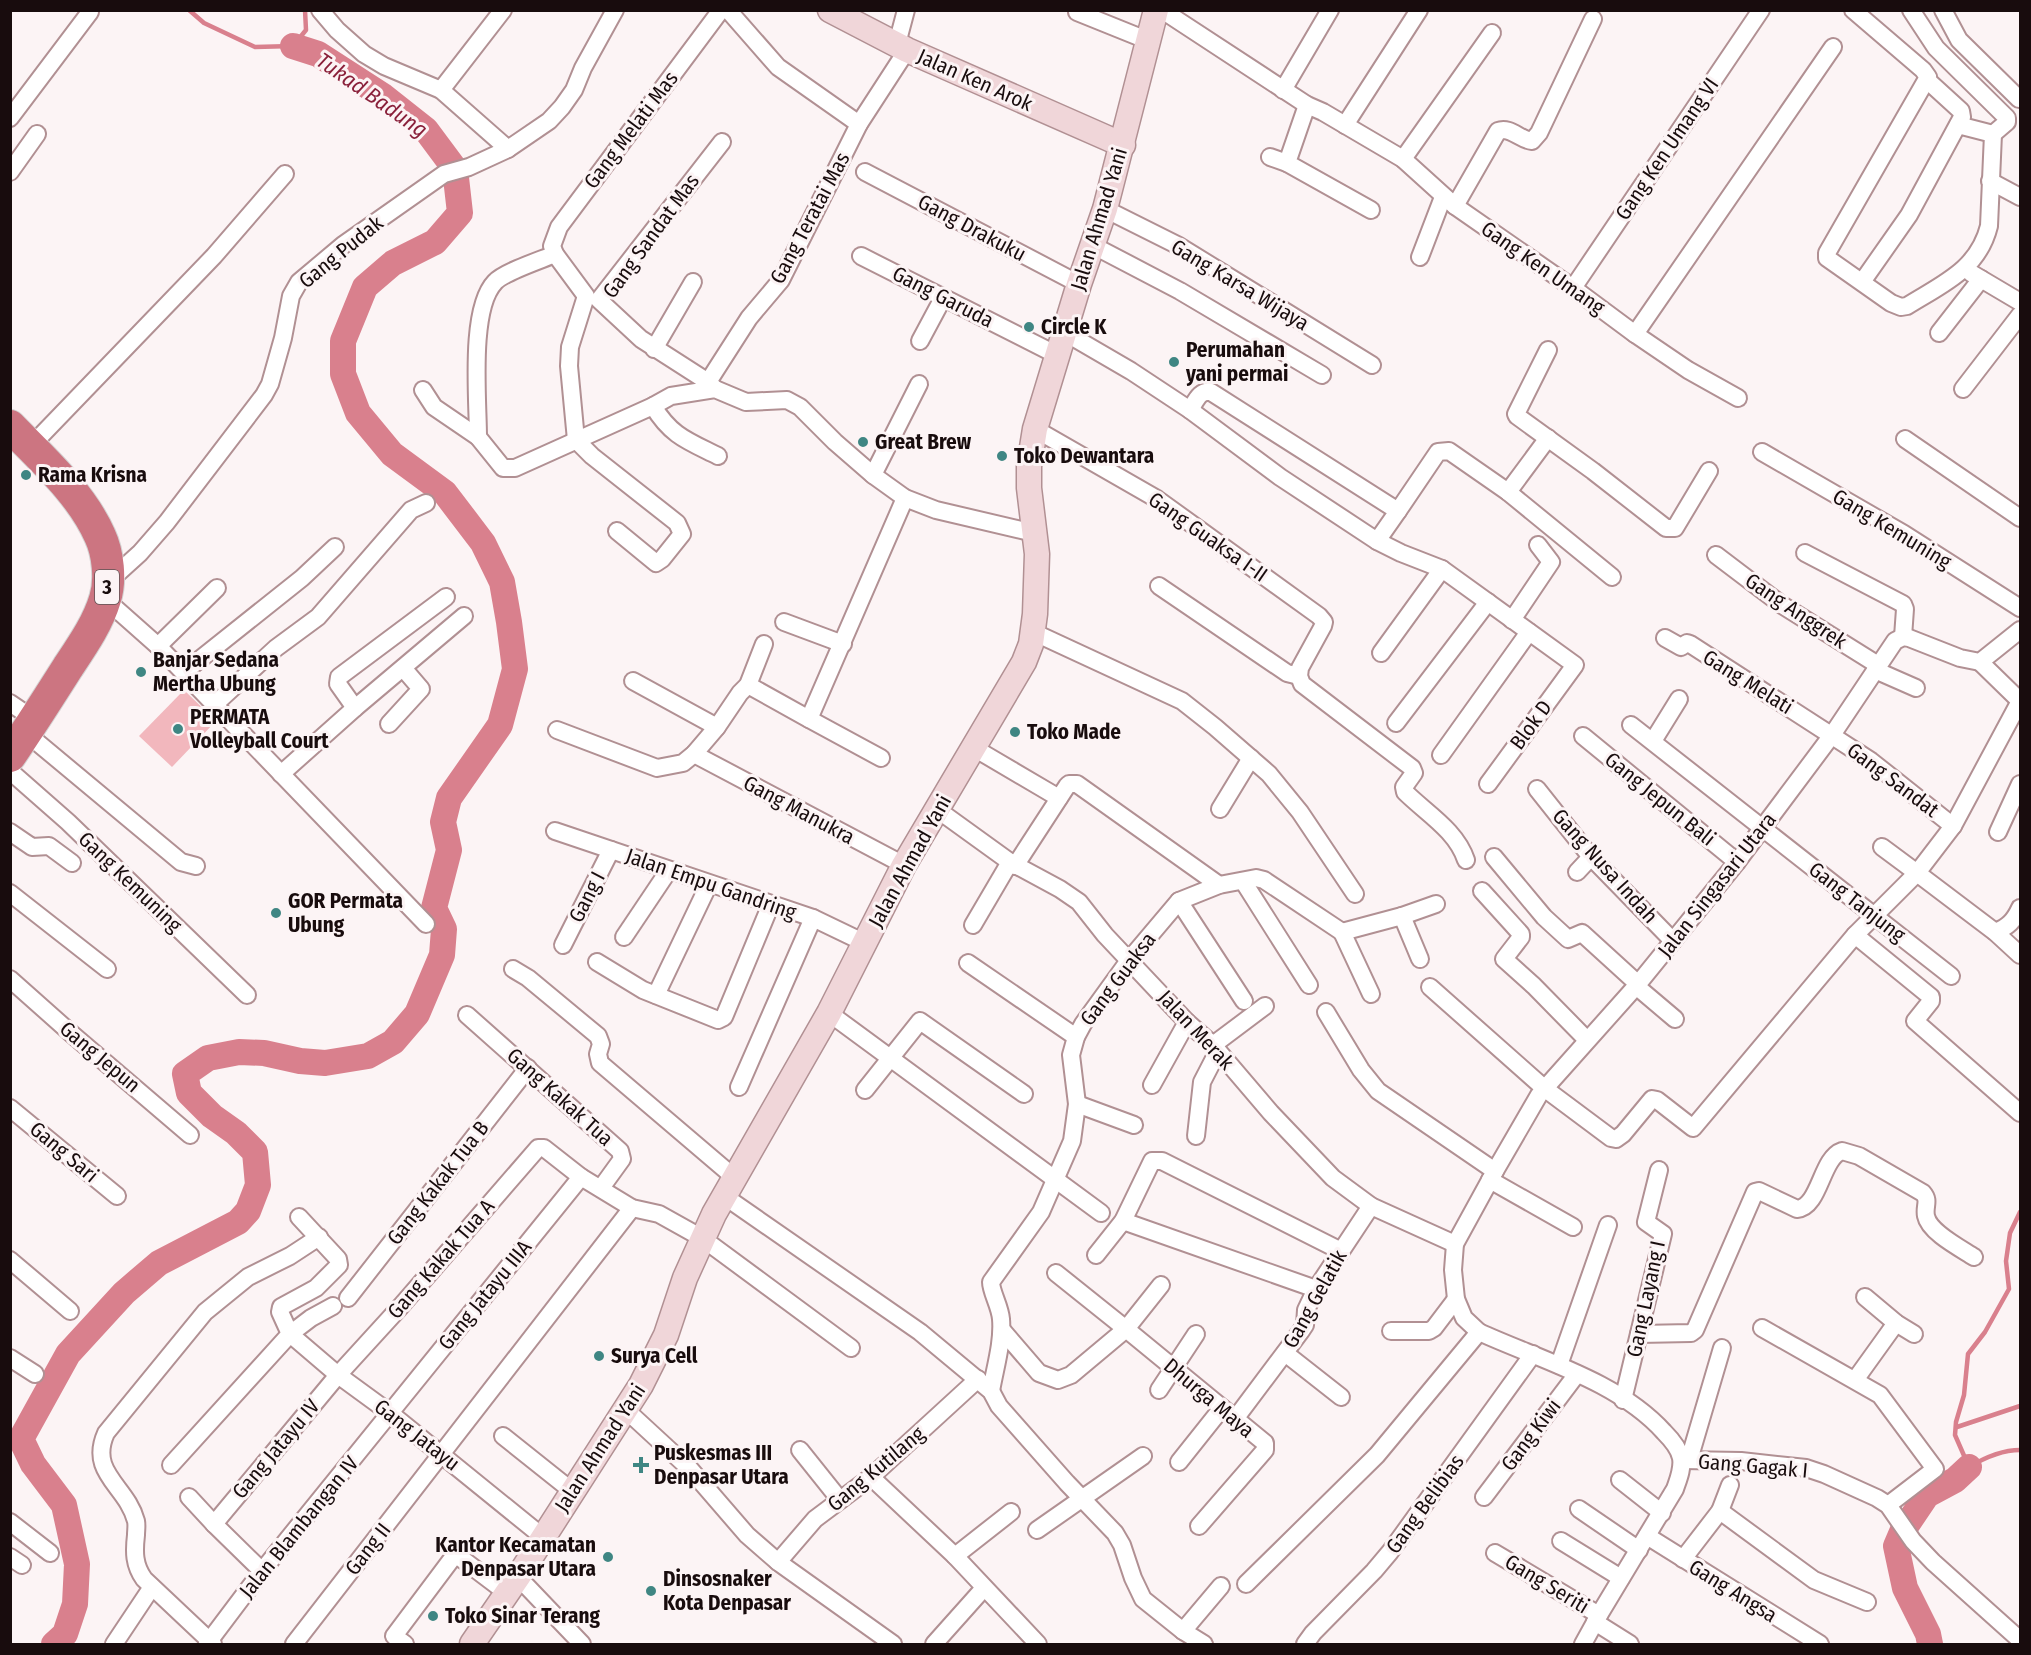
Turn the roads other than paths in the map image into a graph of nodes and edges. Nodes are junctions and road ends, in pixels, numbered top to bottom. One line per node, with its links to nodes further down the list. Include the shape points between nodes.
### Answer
1 (320, 10): 24 (street, via 364,54)
2 (503, 10): 24 (street)
3 (615, 10): 36 (street, Gang Pudak, via 562,107 549,122)
4 (721, 10): 49 (street, Gang Melati Mas, via 559,227 552,246)
5 (728, 10): 29 (street, via 778,67)
6 (830, 10): 21 (main road, Jalan Ken Arok)
7 (906, 10): 21 (street, Gang Teratai Mas)
8 (1156, 10): 20 (main road, Jalan Ahmad Yani)
9 (1162, 10): 25 (street, Gang Ken Umang)
10 (1330, 10): 25 (street)
11 (1419, 10): 30 (street)
12 (1761, 10): 57 (street, Gang Ken Umang VI)
13 (1854, 10): 23 (street, via 1923,70)
14 (1911, 10): 33 (street, via 1936,48 2007,118)
15 (1942, 10): 26 (street, via 1959,40)
16 (90, 12): 28 (street)
17 (1077, 12): 20 (street)
18 (1593, 20): 45 (street, via 1539,133 1532,141 1526,141 1506,130 1498,131)
19 (1492, 33): 38 (street)
20 (1149, 41): 35 (main road, Jalan Ahmad Yani)
21 (902, 47): 29 (street, Gang Teratai Mas); 35 (main road, Jalan Ken Arok)
22 (1833, 47): 63 (street)
23 (1927, 80): 31 (street, via 1961,111); 55 (street, via 1827,253 1830,261)
24 (441, 90): 36 (street)
25 (1283, 90): 27 (street, Gang Ken Umang)
26 (2019, 99)
27 (1307, 105): 30 (street, Gang Ken Umang); 39 (street)
28 (10, 118)
29 (859, 124): 71 (street, Gang Teratai Mas, via 781,280 749,318)
30 (1345, 124): 38 (street, Gang Ken Umang)
31 (1958, 125): 33 (street); 55 (street, via 1909,214)
32 (37, 134): 40 (street)
33 (1993, 134): 43 (street)
34 (722, 142): 65 (street, Gang Sandat Mas, via 599,300)
35 (1123, 145): 46 (main road, Jalan Ahmad Yani)
36 (508, 149): 103 (street, Gang Pudak, via 444,174 343,245 299,282 291,296 283,338 264,395 160,530)
37 (1270, 157): 39 (street)
38 (1403, 159): 45 (street, Gang Ken Umang)
39 (1287, 163): 47 (street)
40 (10, 172)
41 (865, 172): 56 (street, Gang Drakuku)
42 (285, 174): 78 (street, via 214,256)
43 (1990, 181): 44 (street); 52 (street, via 1986,239)
44 (2020, 197)
45 (1449, 202): 51 (street); 57 (street, Gang Ken Umang)
46 (1105, 209): 48 (main road, Jalan Ahmad Yani); 68 (street, Gang Karsa Wijaya, via 1179,246)
47 (1371, 210)
48 (1094, 246): 56 (main road, Jalan Ahmad Yani); 69 (street, via 1180,291)
49 (555, 254): 79 (street, via 496,280 490,290 477,338); 82 (street, via 586,296 570,347)
50 (861, 256): 58 (street, Gang Garuda)
51 (1420, 257)
52 (1965, 269): 53 (street); 55 (street, via 1902,308)
53 (1981, 279): 59 (street); 62 (street)
54 (693, 282): 65 (street)
55 (1862, 282)
56 (1079, 284): 61 (main road, Jalan Ahmad Yani)
57 (1572, 288): 63 (street, Gang Ken Umang)
58 (943, 298): 64 (street); 67 (street, Gang Garuda)
59 (2020, 302)
60 (2020, 315): 72 (street)
61 (1064, 332): 67 (main road, Jalan Ahmad Yani); 76 (street)
62 (1939, 333)
63 (1635, 334): 74 (street, Gang Ken Umang)
64 (920, 341)
65 (654, 349): 71 (street, Gang Sandat Mas)
66 (1548, 350): 80 (street, via 1516,414)
67 (1057, 355): 77 (main road, Jalan Ahmad Yani)
68 (1372, 365)
69 (1322, 375)
70 (920, 384): 86 (street)
71 (712, 386): 75 (street, via 671,396); 86 (street, Gang Sandat Mas, via 746,402 794,403)
72 (1964, 389)
73 (423, 390): 79 (street, via 434,407)
74 (1738, 398)
75 (653, 406): 82 (street); 84 (street, via 670,430)
76 (1190, 410): 90 (street, via 1200,393 1211,392); 94 (street, via 1280,477)
77 (1035, 429): 93 (main road, Jalan Ahmad Yani, via 1029,477); 123 (street, Gang Guaksa I-II, via 1157,500 1319,616 1323,626)
78 (20, 436): 103 (highway, 3, via 70,488 93,521 107,557)
79 (478, 437): 82 (street, via 507,470)
80 (1548, 438): 85 (street, via 1670,529 1675,528); 87 (street)
81 (1905, 439): 91 (street)
82 (576, 440): 92 (street, via 677,523 682,534 656,563)
83 (1762, 452): 106 (street, Gang Kemuning, via 1904,534)
84 (718, 456)
85 (1709, 471)
86 (873, 475): 88 (street, Gang Sandat Mas)
87 (1508, 492): 90 (street, via 1443,450); 100 (street)
88 (905, 498): 93 (street, Gang Sandat Mas, via 936,510); 116 (street)
89 (426, 503): 129 (street, via 411,510 318,617 276,648)
90 (1398, 511): 94 (street)
91 (2020, 518)
92 (617, 531)
93 (1034, 533): 111 (main road, Jalan Ahmad Yani, via 1037,554)
94 (1377, 541): 99 (street)
95 (1538, 545): 108 (street, via 1551,562)
96 (335, 547): 122 (street)
97 (1805, 553): 113 (street, via 1903,604)
98 (1716, 555): 120 (street, Gang Anggrek, via 1782,605)
99 (1442, 569): 105 (street); 118 (street)
100 (1612, 577)
101 (1159, 586): 123 (street, via 1287,673)
102 (217, 588): 117 (street)
103 (107, 590): 117 (street); 136 (highway, 3, via 90,633)
104 (446, 597): 130 (street, via 339,677 338,684)
105 (1488, 602): 108 (street); 132 (street)
106 (2020, 608)
107 (464, 616): 121 (street)
108 (1512, 620): 112 (street)
109 (784, 622): 116 (street)
110 (2020, 630): 119 (street)
111 (1033, 632): 141 (main road, Jalan Ahmad Yani, via 1024,662); 145 (street, via 1182,701)
112 (1529, 632): 143 (street); 148 (street, Blok D, via 1575,665)
113 (1903, 637): 119 (street); 120 (street, Jalan Singasari Utara, via 1895,641)
114 (1665, 638): 138 (street, Gang Melati, via 1681,647 1690,644)
115 (764, 644): 125 (street)
116 (843, 644): 131 (street)
117 (158, 646): 122 (street)
118 (1381, 653)
119 (1980, 662): 128 (street)
120 (1877, 667): 126 (street, Gang Anggrek); 138 (street, Jalan Singasari Utara)
121 (403, 668): 130 (street); 133 (street, via 421,689)
122 (184, 672): 129 (street)
123 (1299, 676): 163 (street, via 1302,684 1412,768 1414,773 1404,787 1405,792 1452,834)
124 (633, 681): 135 (street)
125 (748, 685): 131 (street); 135 (street)
126 (1916, 688)
127 (1679, 699): 140 (street)
128 (2020, 701): 154 (street)
129 (214, 705): 147 (street)
130 (355, 708): 147 (street)
131 (809, 719): 144 (street)
132 (1396, 723)
133 (389, 724)
134 (1631, 725): 140 (street, Gang Tanjung)
135 (717, 727): 142 (street)
136 (20, 728): 167 (street, via 181,862)
137 (556, 730): 142 (street, via 657,768 682,764)
138 (1832, 735): 154 (street, Gang Sandat); 155 (street, Jalan Singasari Utara)
139 (1582, 736): 164 (street, Gang Jepun Bali)
140 (1653, 741): 155 (street, Gang Tanjung)
141 (974, 748): 151 (street); 153 (main road, Jalan Ahmad Yani)
142 (694, 754): 168 (street, Gang Manukra)
143 (1441, 755)
144 (881, 758)
145 (1251, 758): 152 (street); 177 (street, via 1300,813)
146 (10, 771): 207 (street, Gang Kemuning)
147 (281, 774): 185 (street)
148 (1488, 784)
149 (2020, 784): 158 (street)
150 (1537, 789): 162 (street, Gang Nusa Indah)
151 (1059, 798): 166 (street); 174 (street, via 1069,784 1077,784)
152 (1220, 808)
153 (938, 810): 166 (street, Jalan Merak); 168 (main road, Jalan Ahmad Yani)
154 (1953, 826): 171 (street)
155 (1763, 828): 164 (street, Jalan Singasari Utara); 182 (street, Gang Tanjung)
156 (555, 831): 160 (street, Jalan Empu Gandring)
157 (10, 832): 165 (street, via 32,847 49,846)
158 (1998, 832)
159 (1882, 847): 171 (street)
160 (611, 850): 169 (street, Jalan Empu Gandring); 193 (street, Gang I)
161 (1494, 857): 204 (street, via 1544,917 1568,939 1582,933)
162 (1591, 857): 170 (street); 191 (street, Gang Nusa Indah)
163 (1466, 860)
164 (1737, 862): 191 (street, Jalan Singasari Utara)
165 (72, 863)
166 (1013, 864): 186 (street); 195 (street, Jalan Merak, via 1079,902)
167 (196, 866)
168 (904, 866): 192 (main road, Jalan Ahmad Yani)
169 (669, 870): 173 (street, Jalan Empu Gandring); 190 (street)
170 (1576, 872)
171 (1917, 873): 182 (street); 188 (street)
172 (1244, 881): 174 (street, Gang Guaksa); 187 (street, Gang Guaksa, via 1264,880); 203 (street)
173 (709, 884): 179 (street, Jalan Empu Gandring); 208 (street)
174 (1219, 885): 178 (street, Gang Guaksa)
175 (1482, 891): 217 (street, via 1521,934 1504,959)
176 (10, 893): 199 (street)
177 (1355, 894)
178 (1179, 901): 195 (street, Gang Guaksa); 209 (street)
179 (771, 904): 184 (street, Jalan Empu Gandring); 208 (street, via 722,1019 713,1019)
180 (1436, 904): 183 (street)
181 (2020, 908): 188 (street, via 2006,928)
182 (1875, 915): 189 (street); 201 (street, Gang Tanjung)
183 (1402, 916): 187 (street); 196 (street)
184 (813, 918): 192 (street, Jalan Empu Gandring); 222 (street)
185 (426, 924)
186 (973, 925)
187 (1342, 932): 206 (street)
188 (1995, 932): 194 (street)
189 (1855, 935): 223 (street, via 1693,1128 1652,1099 1623,1134 1611,1138); 228 (street, via 1931,997 1915,1021)
190 (624, 938)
191 (1673, 942): 204 (street, Jalan Singasari Utara)
192 (865, 943): 212 (main road, Jalan Ahmad Yani)
193 (563, 945)
194 (2020, 955)
195 (1130, 959): 215 (street, Jalan Merak); 216 (street, Gang Guaksa)
196 (1420, 959)
197 (597, 962): 208 (street)
198 (968, 963): 216 (street)
199 (107, 969)
200 (513, 969): 236 (street, via 598,1036 600,1063)
201 (1951, 976)
202 (10, 979): 230 (street, Gang Jepun)
203 (1309, 985)
204 (1637, 985): 214 (street); 217 (street, Jalan Singasari Utara)
205 (1430, 987): 223 (street)
206 (1371, 994)
207 (247, 995)
208 (656, 995)
209 (1244, 1001)
210 (1265, 1006): 218 (street)
211 (1326, 1012): 233 (street, via 1378,1091)
212 (829, 1013): 219 (street); 236 (main road, Jalan Ahmad Yani)
213 (467, 1015): 220 (street, Gang Kakak Tua)
214 (1675, 1018)
215 (1187, 1022): 218 (street, Jalan Merak); 221 (street)
216 (1076, 1037): 226 (street, Gang Guaksa, via 1071,1055)
217 (1587, 1040): 223 (street, Jalan Singasari Utara)
218 (1215, 1048): 231 (street, via 1202,1082); 239 (street, Jalan Merak, via 1292,1137 1333,1178)
219 (890, 1059): 224 (street); 225 (street, via 920,1021); 235 (street)
220 (528, 1068): 237 (street, Gang Kakak Tua, via 620,1151 622,1159); 256 (street, Gang Kakak Tua B)
221 (1152, 1084)
222 (739, 1087)
223 (1544, 1088): 233 (street, Jalan Singasari Utara)
224 (865, 1090)
225 (1024, 1094)
226 (1077, 1104): 229 (street); 235 (street, Gang Guaksa, via 1072,1142)
227 (10, 1108): 238 (street, Gang Sari)
228 (2020, 1113)
229 (1134, 1125)
230 (190, 1135)
231 (1196, 1136)
232 (1659, 1170): 269 (street, Gang Layang I, via 1646,1222 1663,1234)
233 (1492, 1175): 245 (street); 248 (street, Jalan Singasari Utara)
234 (581, 1176): 237 (street); 280 (street, Gang Kakak Tua A, via 544,1148 534,1150); 289 (street, Gang Jatayu IIIA)
235 (1057, 1179): 241 (street); 264 (street, Gang Guaksa, via 1041,1212 992,1278)
236 (730, 1187): 247 (main road, Jalan Ahmad Yani); 281 (street)
237 (601, 1188): 240 (street)
238 (117, 1196)
239 (1371, 1206): 248 (street, Jalan Merak); 249 (street, Gang Gelatik)
240 (632, 1208): 247 (street, via 659,1214); 293 (street, Gang II)
241 (1101, 1214)
242 (299, 1217): 246 (street)
243 (1123, 1221): 249 (street, via 1152,1161 1156,1160); 250 (street); 255 (street)
244 (1608, 1225): 276 (street)
245 (1573, 1227)
246 (319, 1237): 267 (street, via 339,1263 316,1288 279,1310); 328 (street, via 248,1277 205,1312 106,1433 101,1444 101,1462 137,1523 135,1560)
247 (702, 1238): 271 (street); 288 (main road, Jalan Ahmad Yani, via 666,1335)
248 (1455, 1244): 258 (street)
249 (1341, 1251): 255 (street, Gang Gelatik)
250 (1096, 1255)
251 (1974, 1257): 269 (street, via 1931,1226 1923,1192 1851,1152 1842,1151 1834,1155 1803,1208 1755,1192 1695,1330)
252 (10, 1260): 260 (street)
253 (1056, 1273): 263 (street, Dhurga Maya)
254 (1161, 1285): 263 (street)
255 (1316, 1289): 273 (street, Gang Gelatik, via 1306,1310 1304,1326)
256 (348, 1298)
257 (1865, 1298): 261 (street)
258 (1456, 1299): 265 (street, via 1429,1331); 266 (street, via 1464,1318)
259 (333, 1306): 267 (street)
260 (70, 1311)
261 (1896, 1323): 270 (street); 282 (street)
262 (1762, 1328): 282 (street)
263 (1126, 1329): 264 (street, via 1071,1375 1058,1380 1039,1373); 277 (street, Dhurga Maya)
264 (1002, 1330): 284 (street, Gang Guaksa)
265 (1391, 1331)
266 (1479, 1332): 274 (street); 325 (street, via 1377,1455)
267 (290, 1334): 280 (street, Gang Jatayu); 297 (street)
268 (1197, 1334): 277 (street)
269 (1639, 1334): 286 (street, Gang Layang I)
270 (1914, 1334)
271 (851, 1348)
272 (1722, 1348): 295 (street)
273 (1285, 1353): 285 (street); 290 (street, Gang Gelatik)
274 (1533, 1354): 276 (street); 345 (street, Gang Belibias, via 1390,1552)
275 (10, 1358): 278 (street)
276 (1559, 1365): 279 (street)
277 (1174, 1369): 283 (street); 287 (street, Dhurga Maya)
278 (35, 1374)
279 (1577, 1374): 286 (street); 303 (street, Gang Kiwi)
280 (338, 1375): 289 (street, Gang Jatayu); 312 (street, Gang Jatayu IV)
281 (978, 1379): 284 (street); 298 (street, Gang Kutilang)
282 (1855, 1380): 307 (street, via 1880,1395 1935,1469)
283 (1159, 1390)
284 (991, 1391): 304 (street, via 999,1406)
285 (1341, 1397)
286 (1623, 1400): 295 (street, via 1650,1416)
287 (1222, 1408): 290 (street, Dhurga Maya); 296 (street)
288 (626, 1410): 301 (main road, Jalan Ahmad Yani); 322 (street, via 690,1469 747,1534)
289 (390, 1413): 293 (street, Gang Jatayu); 323 (street, Jalan Blambangan IV)
290 (1235, 1419): 313 (street, Dhurga Maya, via 1266,1448)
291 (503, 1436): 301 (street)
292 (800, 1450): 305 (street)
293 (443, 1455): 315 (street, Gang Jatayu); 337 (street, Gang II)
294 (1143, 1456): 304 (street)
295 (1685, 1460): 307 (street, Gang Gagak I, via 1806,1468 1877,1498); 310 (street)
296 (1179, 1462)
297 (171, 1465)
298 (871, 1477): 305 (street, Gang Kutilang); 320 (street)
299 (1620, 1480): 310 (street)
300 (1730, 1485): 308 (street)
301 (572, 1491): 315 (main road, Jalan Ahmad Yani)
302 (189, 1497): 312 (street)
303 (1484, 1497)
304 (1082, 1498): 314 (street); 332 (street, via 1115,1533 1143,1599)
305 (840, 1500): 322 (street, Gang Kutilang, via 815,1519)
306 (1579, 1509): 317 (street, Gang Angsa)
307 (1890, 1510): 334 (street, via 1934,1562)
308 (1720, 1511): 321 (street); 330 (street, via 1814,1580)
309 (1011, 1512): 320 (street)
310 (1662, 1513): 317 (street)
311 (10, 1522): 318 (street)
312 (214, 1524): 323 (street)
313 (1199, 1526)
314 (1036, 1530)
315 (543, 1537): 326 (main road, Jalan Ahmad Yani)
316 (1561, 1541): 324 (street)
317 (1643, 1543): 321 (street, Gang Angsa); 324 (street)
318 (50, 1553)
319 (1495, 1553): 331 (street, Gang Seriti)
320 (955, 1556): 329 (street)
321 (1683, 1559): 348 (street, Gang Angsa)
322 (778, 1562): 333 (street)
323 (262, 1571): 335 (street, Jalan Blambangan IV)
324 (1622, 1578): 331 (street)
325 (1246, 1584)
326 (513, 1585): 338 (street, via 454,1556 394,1636); 339 (main road, Jalan Ahmad Yani); 340 (street)
327 (1221, 1586): 332 (street)
328 (152, 1587): 335 (street); 336 (street)
329 (984, 1588): 342 (street); 343 (street)
330 (1866, 1602)
331 (1597, 1618): 346 (street); 347 (street, Gang Seriti)
332 (1183, 1631): 344 (street)
333 (874, 1639): 341 (street)
334 (2020, 1640)
335 (209, 1643)
336 (114, 1644)
337 (294, 1644)
338 (405, 1644)
339 (472, 1644)
340 (582, 1644)
341 (893, 1644)
342 (934, 1644)
343 (1038, 1644)
344 (1204, 1644)
345 (1305, 1644)
346 (1583, 1644)
347 (1630, 1644)
348 (1820, 1644)

